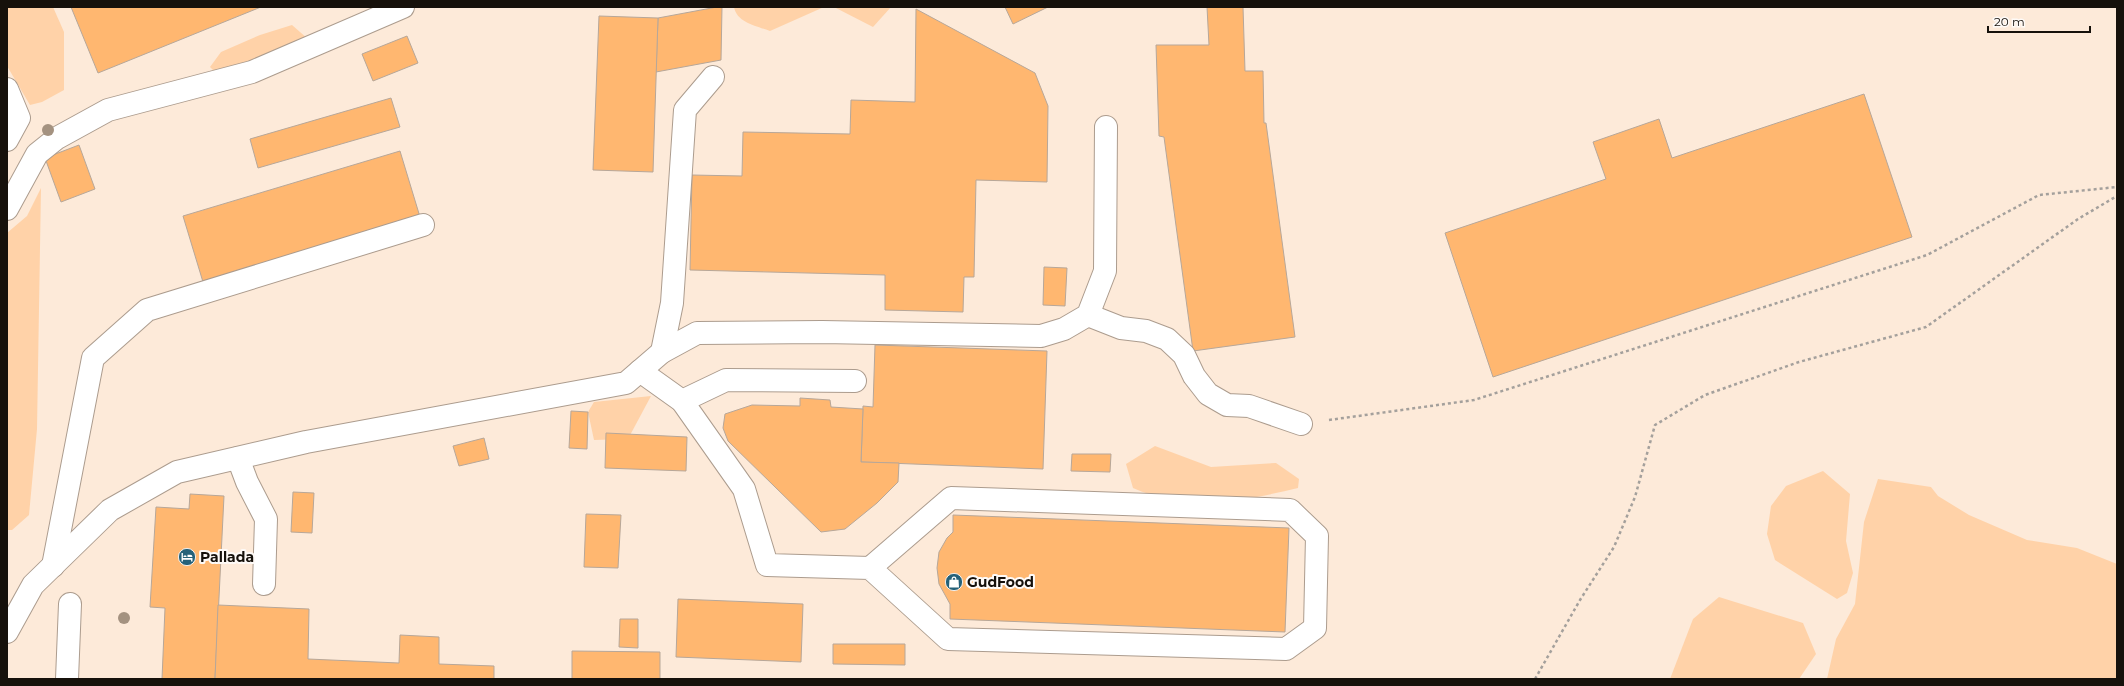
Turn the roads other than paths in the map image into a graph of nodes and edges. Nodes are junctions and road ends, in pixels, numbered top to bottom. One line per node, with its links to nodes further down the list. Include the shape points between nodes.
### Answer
1 (403, 7): 6 (lane, via 252,72 108,110 57,138 37,154)
2 (713, 77): 9 (lane, via 685,110 672,303)
3 (7, 89): 5 (lane, via 19,118)
4 (1106, 126): 8 (lane, via 1105,271)
5 (7, 140)
6 (7, 209)
7 (423, 225): 15 (lane, via 147,310 93,358)
8 (1088, 315): 9 (lane, via 1064,329 1041,336 822,332 697,333); 13 (lane, via 1121,328 1146,331 1168,339 1184,355 1194,376 1208,394 1227,405 1249,406)
9 (662, 352): 10 (lane)
10 (640, 371): 12 (lane); 14 (lane, via 626,383 306,442)
11 (855, 381): 12 (lane, via 726,380)
12 (682, 401): 16 (lane, via 744,489 767,565)
13 (1301, 424)
14 (238, 458): 15 (lane, via 176,472 110,510); 17 (lane, via 266,519)
15 (53, 566): 19 (lane, via 33,585)
16 (870, 568): 16 (lane, via 951,498 1290,510 1317,536 1315,628 1286,649 948,639)
17 (264, 584)
18 (70, 604): 20 (lane)
19 (7, 632)
20 (67, 679)

